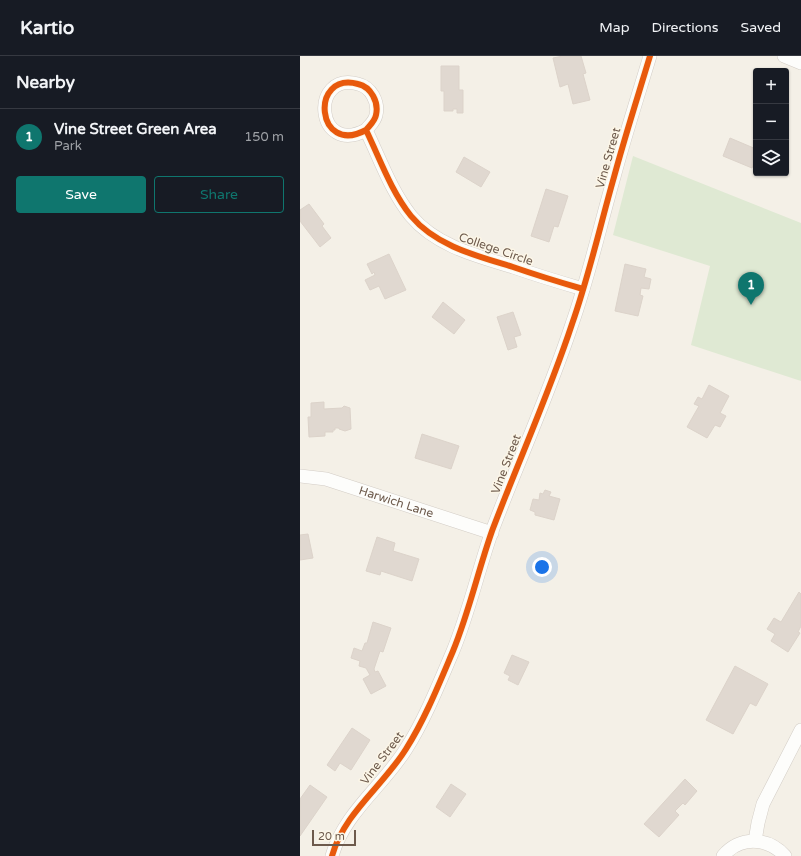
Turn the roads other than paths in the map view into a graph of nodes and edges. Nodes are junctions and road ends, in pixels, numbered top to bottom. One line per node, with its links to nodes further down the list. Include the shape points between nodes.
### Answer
1 (650, 56): 5 (street, Vine Street)
2 (784, 56): 3 (street)
3 (801, 63)
4 (366, 130): 4 (street, via 350,135 338,132 329,124 325,117 325,100 336,87 343,83 361,84 374,97 376,115); 5 (street, College Circle, via 402,204 412,217 436,238 468,253)
5 (583, 289): 7 (street, Vine Street, via 562,356)
6 (300, 476): 7 (street, Harwich Lane, via 326,479)
7 (492, 533): 10 (street, Vine Street, via 454,649 418,726 405,750 343,830)
8 (801, 730): 9 (street, via 763,804)
9 (755, 841): 11 (street, via 738,844); 12 (street, via 771,845)
10 (332, 856)
11 (723, 856)
12 (785, 856)

